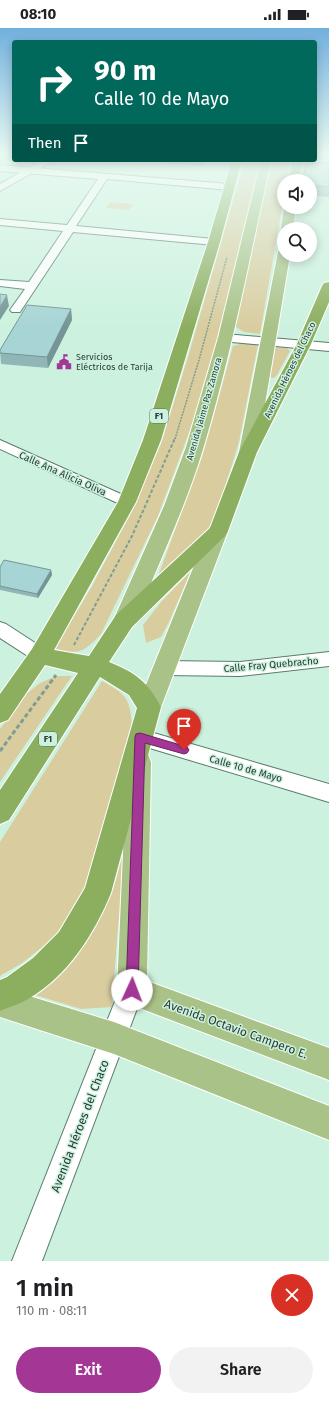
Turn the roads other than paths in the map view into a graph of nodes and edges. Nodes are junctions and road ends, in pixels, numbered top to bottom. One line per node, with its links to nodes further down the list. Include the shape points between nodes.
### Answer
1 (80, 213): 5 (street)
2 (222, 213): 6 (highway, F1)
3 (254, 213): 12 (main road, Avenida Jaime Paz Zamora)
4 (0, 222): 5 (street)
5 (70, 228): 6 (street); 9 (street)
6 (214, 242): 18 (highway, F1, via 152,440)
7 (282, 262): 13 (main road)
8 (0, 283): 9 (street)
9 (32, 286): 11 (street)
10 (329, 286): 14 (highway, Avenida Héroes del Chaco / F1)
11 (16, 310)
12 (225, 338): 13 (street); 20 (main road, Avenida Jaime Paz Zamora, via 195,447)
13 (269, 341): 14 (street); 17 (main road)
14 (304, 344): 15 (street); 17 (highway, Avenida Héroes del Chaco / F1)
15 (329, 347)
16 (0, 444): 18 (street, Calle Ana Alicia Oliva)
17 (248, 452): 19 (highway, F1)
18 (126, 502): 22 (highway, F1)
19 (218, 531): 20 (highway, F1); 25 (main road)
20 (124, 621): 24 (highway, Avenida Jaime Paz Zamora / F1)
21 (0, 629): 22 (street)
22 (40, 655): 24 (highway); 27 (highway, F1)
23 (329, 659): 25 (street, Calle Fray Quebracho, via 240,669)
24 (95, 666): 26 (highway, via 115,674 137,688); 30 (highway, Avenida Jaime Paz Zamora / F1)
25 (164, 668): 26 (main road)
26 (149, 707): 28 (highway)
27 (0, 713)
28 (140, 737): 29 (street, Calle 10 de Mayo); 31 (main road); 32 (highway, via 97,893 69,942 44,968 18,988)
29 (329, 793)
30 (0, 812)
31 (132, 990): 34 (street, Avenida Héroes del Chaco); 35 (main road, Avenida Octavio Campero E.)
32 (0, 996)
33 (0, 1002): 34 (main road)
34 (114, 1038): 36 (main road); 37 (street, Avenida Héroes del Chaco)
35 (329, 1064)
36 (329, 1123)
37 (27, 1261)

